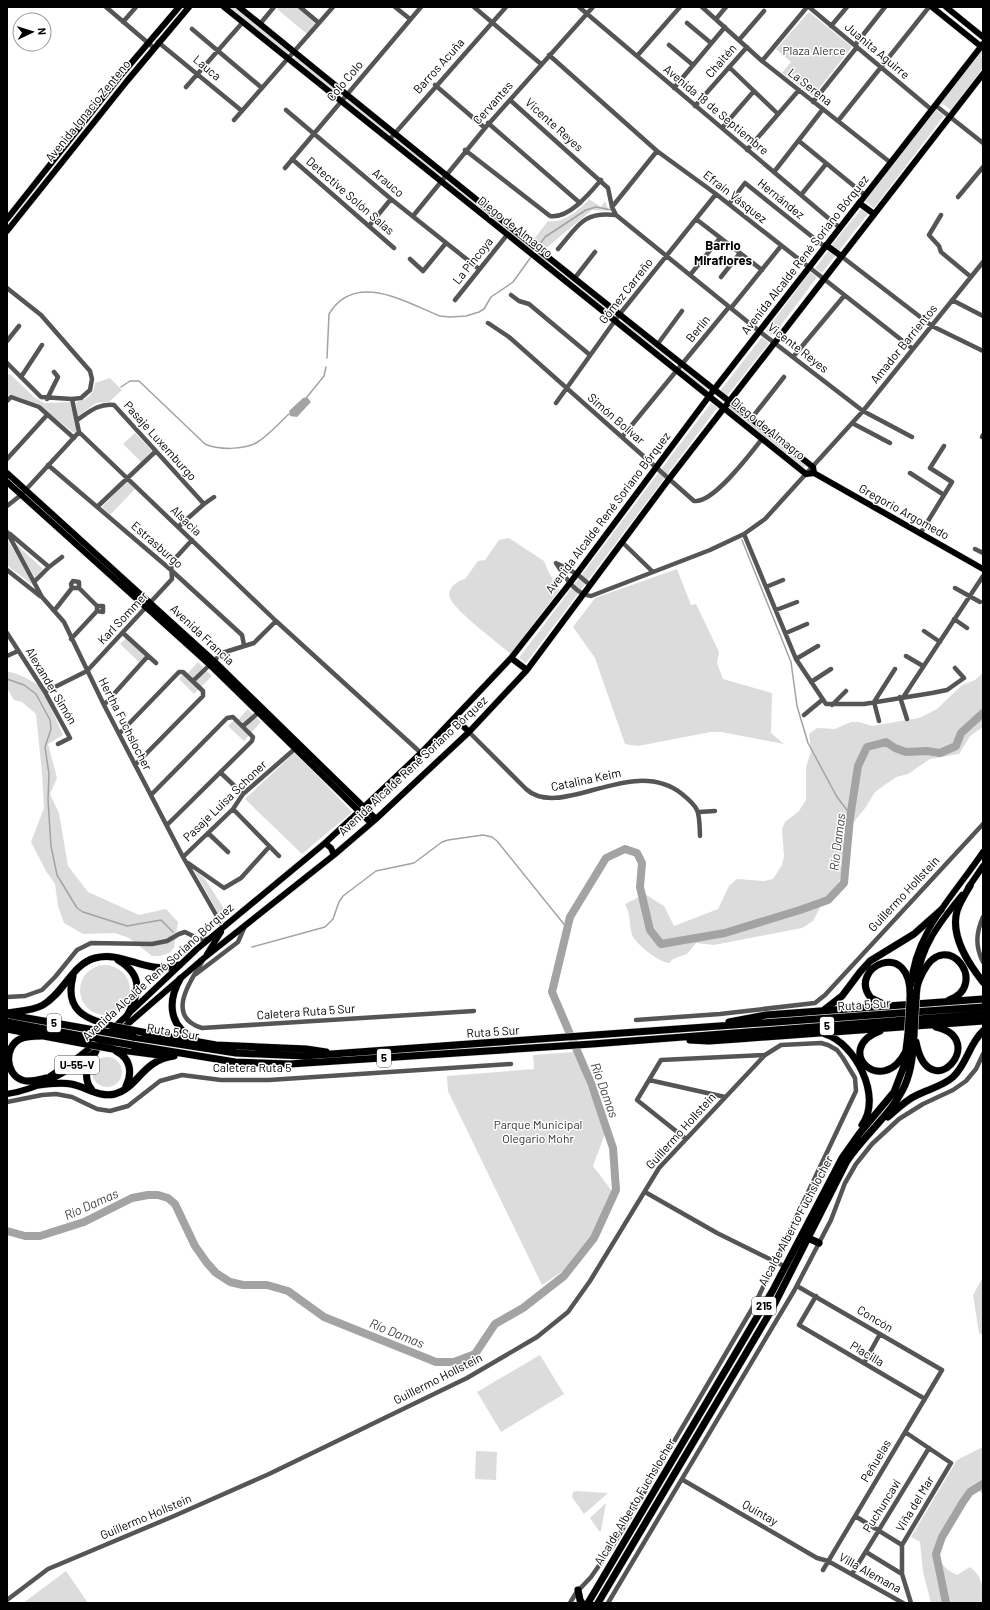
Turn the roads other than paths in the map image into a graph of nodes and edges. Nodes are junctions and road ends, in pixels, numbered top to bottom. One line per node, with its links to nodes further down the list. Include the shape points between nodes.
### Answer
1 (106, 7): 29 (street)
2 (136, 7): 29 (street)
3 (179, 7): 41 (main road, Avenida Ignacio Zenteno)
4 (189, 7): 40 (main road, Avenida Ignacio Zenteno)
5 (224, 7): 30 (main road, Diego de Almagro)
6 (239, 7): 34 (main road, Diego de Almagro)
7 (274, 7): 34 (street)
8 (300, 7): 32 (street)
9 (334, 7): 32 (street)
10 (395, 7): 27 (street)
11 (421, 7): 27 (street, Colo Colo)
12 (474, 7): 31 (street)
13 (506, 7): 31 (street, Barros Acuña)
14 (579, 7): 26 (street, Avenida 18 de Septiembre)
15 (593, 7): 26 (street, Cervantes)
16 (680, 7): 51 (street)
17 (702, 7): 28 (street, La Serena)
18 (726, 7): 28 (street)
19 (808, 7): 35 (street, Juanita Aguirre); 53 (street)
20 (847, 7): 35 (street)
21 (885, 7): 44 (street)
22 (929, 7): 56 (street)
23 (932, 7): 45 (main road)
24 (946, 7): 38 (main road)
25 (764, 10): 39 (street)
26 (587, 14): 50 (street, Cervantes); 51 (street, Avenida 18 de Septiembre)
27 (410, 19): 70 (street, Colo Colo)
28 (716, 19): 36 (street, La Serena)
29 (124, 22): 41 (street)
30 (243, 22): 48 (street); 52 (main road, Diego de Almagro)
31 (492, 22): 54 (street); 63 (street, Barros Acuña)
32 (319, 23): 49 (street)
33 (688, 23): 42 (street)
34 (260, 24): 49 (main road, Diego de Almagro)
35 (831, 26): 44 (street, Juanita Aguirre)
36 (725, 27): 39 (street, La Serena); 42 (street)
37 (192, 29): 48 (street)
38 (983, 37)
39 (739, 40): 46 (street, La Serena)
40 (158, 42): 47 (main road, Avenida Ignacio Zenteno); 58 (street, Lauca)
41 (148, 43): 47 (street); 60 (main road, Avenida Ignacio Zenteno)
42 (711, 44): 55 (street)
43 (669, 45): 55 (street)
44 (856, 46): 56 (street, Juanita Aguirre); 73 (street)
45 (982, 46): 75 (main road, Avenida Alcalde René Soriano Bórquez)
46 (746, 47): 53 (street, La Serena); 57 (street, Chaitén)
47 (154, 48): 61 (main road, Avenida Ignacio Zenteno)
48 (218, 51): 58 (street); 65 (street)
49 (294, 52): 52 (street); 62 (main road, Diego de Almagro)
50 (549, 55): 54 (street, Cervantes); 95 (street, Efraín Vásquez)
51 (637, 56): 66 (street, Avenida 18 de Septiembre)
52 (288, 58): 65 (street); 67 (main road, Diego de Almagro)
53 (762, 61): 68 (street, La Serena)
54 (541, 64): 71 (street, Cervantes)
55 (693, 65): 66 (street)
56 (881, 67): 75 (street, Juanita Aguirre); 82 (street)
57 (729, 68): 69 (street); 74 (street, Chaitén)
58 (198, 74): 64 (street); 78 (street, Lauca)
59 (983, 74): 80 (main road, Avenida Alcalde René Soriano Bórquez)
60 (121, 75): 61 (main road); 88 (main road, Avenida Ignacio Zenteno)
61 (126, 81): 89 (main road, Avenida Ignacio Zenteno)
62 (330, 82): 67 (main road); 70 (main road, Diego de Almagro)
63 (435, 86): 84 (street); 87 (street, Barros Acuña)
64 (186, 87)
65 (262, 88): 78 (street)
66 (674, 88): 74 (street, Avenida 18 de Septiembre)
67 (325, 89): 72 (main road, Diego de Almagro)
68 (799, 90): 73 (street, La Serena); 79 (street)
69 (754, 91): 79 (street); 85 (street)
70 (346, 95): 72 (street, Colo Colo); 87 (main road, Diego de Almagro)
71 (510, 100): 83 (street, Cervantes); 103 (street, Vicente Reyes)
72 (341, 101): 86 (street, Colo Colo); 90 (main road, Diego de Almagro)
73 (813, 102): 76 (street, La Serena)
74 (695, 106): 85 (street, Avenida 18 de Septiembre)
75 (934, 107): 80 (street, Juanita Aguirre); 97 (main road, Avenida Alcalde René Soriano Bórquez)
76 (823, 109): 82 (street, La Serena); 91 (street)
77 (286, 110): 86 (street, Arauco)
78 (242, 111): 81 (street)
79 (778, 114): 94 (street)
80 (950, 117): 92 (street, Juanita Aguirre); 114 (main road, Avenida Alcalde René Soriano Bórquez)
81 (234, 120)
82 (838, 121): 97 (street, La Serena)
83 (488, 123): 84 (street, Cervantes); 110 (street)
84 (485, 128): 93 (street, Cervantes)
85 (722, 128): 94 (street, Avenida 18 de Septiembre)
86 (313, 134): 96 (street, Colo Colo); 109 (street, Arauco)
87 (394, 134): 90 (street, Barros Acuña); 102 (main road, Diego de Almagro)
88 (74, 135): 89 (main road); 117 (main road, Avenida Ignacio Zenteno)
89 (80, 139): 121 (main road, Avenida Ignacio Zenteno)
90 (388, 140): 104 (main road, Diego de Almagro)
91 (799, 141): 98 (street); 101 (street)
92 (983, 143)
93 (465, 150): 102 (street, Cervantes); 110 (street, via 550,216 558,216)
94 (747, 150): 101 (street, Avenida 18 de Septiembre)
95 (657, 151): 105 (street, Efraín Vásquez); 113 (street)
96 (292, 159): 100 (street, Colo Colo); 119 (street, Detective Solón Salas)
97 (891, 163): 107 (main road, Avenida Alcalde René Soriano Bórquez)
98 (826, 164): 106 (street); 107 (street)
99 (983, 167): 108 (street)
100 (285, 168)
101 (774, 172): 106 (street, Avenida 18 de Septiembre)
102 (445, 176): 104 (street, Cervantes); 141 (main road, Diego de Almagro)
103 (601, 180): 110 (street); 113 (street, Vicente Reyes, via 608,188)
104 (440, 181): 116 (street, Cervantes); 122 (main road, Diego de Almagro)
105 (716, 194): 112 (street, Efraín Vásquez); 118 (street, Gómez Carreño)
106 (801, 195): 120 (street, Avenida 18 de Septiembre)
107 (865, 195): 111 (main road, Avenida Alcalde René Soriano Bórquez)
108 (958, 197)
109 (391, 199): 116 (street, Arauco); 119 (street)
110 (580, 203)
111 (859, 203): 114 (main road); 120 (main road, Avenida Alcalde René Soriano Bórquez)
112 (729, 204): 125 (street, Efraín Vásquez); 126 (street, Hernández, via 745,183)
113 (614, 212): 128 (street, via 588,217); 131 (street, Vicente Reyes)
114 (874, 214): 132 (main road, Avenida Alcalde René Soriano Bórquez)
115 (941, 215): 140 (street, via 929,235 941,252)
116 (413, 216): 124 (street, Arauco)
117 (7, 219)
118 (696, 219): 123 (street); 131 (street, Gómez Carreño)
119 (369, 226): 127 (street, Detective Solón Salas)
120 (840, 228): 126 (main road, Avenida Alcalde René Soriano Bórquez)
121 (7, 231)
122 (507, 235): 135 (street, La Pincoya); 151 (main road, Diego de Almagro)
123 (720, 238): 130 (street); 138 (street)
124 (446, 243): 133 (street, via 423,271); 135 (street, Arauco)
125 (781, 246): 136 (street, Efraín Vásquez); 137 (street, Berlín)
126 (826, 246): 132 (main road); 136 (main road, Avenida Alcalde René Soriano Bórquez)
127 (394, 248)
128 (558, 248)
129 (595, 252): 141 (street)
130 (740, 253): 137 (street); 139 (street)
131 (666, 256): 138 (street, Vicente Reyes); 151 (street, Gómez Carreño)
132 (841, 256): 142 (main road, Avenida Alcalde René Soriano Bórquez); 154 (street)
133 (410, 259)
134 (983, 262): 140 (street, Amador Barrientos)
135 (479, 268): 146 (street, La Pincoya)
136 (808, 268): 142 (street, Efraín Vásquez); 155 (main road, Avenida Alcalde René Soriano Bórquez)
137 (762, 270): 148 (street, Berlín)
138 (690, 275): 148 (street, Vicente Reyes)
139 (721, 277)
140 (970, 277): 147 (street, Amador Barrientos)
141 (574, 280): 151 (main road, Diego de Almagro)
142 (823, 280): 145 (street, Efraín Vásquez); 157 (main road, Avenida Alcalde René Soriano Bórquez)
143 (8, 290): 175 (street, via 41,315 90,371 90,390 81,398)
144 (511, 295): 162 (street, via 529,304)
145 (844, 296): 160 (street, Efraín Vásquez); 163 (street)
146 (455, 300)
147 (952, 300): 150 (street); 154 (street, Amador Barrientos)
148 (730, 307): 155 (street, Vicente Reyes); 165 (street, Berlín)
149 (682, 311): 159 (street)
150 (983, 316)
151 (617, 318): 159 (main road, Diego de Almagro); 162 (street, Gómez Carreño); 166 (main road, Diego de Almagro)
152 (488, 323): 170 (street, Simón Bolívar, via 509,337)
153 (19, 326): 156 (street)
154 (932, 326): 160 (street, Amador Barrientos); 161 (street)
155 (759, 331): 157 (street, Vicente Reyes); 171 (main road, Avenida Alcalde René Soriano Bórquez)
156 (7, 341)
157 (774, 342): 163 (street, Vicente Reyes); 176 (main road, Avenida Alcalde René Soriano Bórquez)
158 (42, 345): 168 (street)
159 (657, 345): 165 (main road, Diego de Almagro)
160 (913, 349): 179 (street, Amador Barrientos)
161 (983, 351)
162 (590, 356): 170 (street, Gómez Carreño)
163 (794, 357): 179 (street, Vicente Reyes)
164 (7, 363): 168 (street)
165 (682, 364): 166 (street, Berlín); 171 (main road, Diego de Almagro)
166 (677, 370): 172 (main road, Diego de Almagro); 186 (street, Berlín)
167 (54, 372): 174 (street, via 58,377)
168 (21, 377): 174 (street, via 36,394)
169 (784, 377): 181 (street)
170 (567, 389): 177 (street, Gómez Carreño); 186 (street, Simón Bolívar)
171 (714, 389): 172 (main road, Avenida Alcalde René Soriano Bórquez); 176 (main road, Diego de Almagro)
172 (709, 396): 178 (main road, Diego de Almagro); 195 (main road, Avenida Alcalde René Soriano Bórquez)
173 (9, 399): 180 (street, via 39,407)
174 (47, 399): 175 (street)
175 (72, 399): 182 (street)
176 (729, 401): 178 (main road, Avenida Alcalde René Soriano Bórquez); 181 (main road, Diego de Almagro)
177 (556, 402)
178 (723, 408): 189 (main road, Diego de Almagro); 201 (main road, Avenida Alcalde René Soriano Bórquez)
179 (863, 411): 183 (street, Amador Barrientos); 187 (street, Vicente Reyes)
180 (47, 415): 188 (street); 193 (street)
181 (751, 419): 184 (main road, Diego de Almagro)
182 (76, 420): 185 (street); 192 (street, Pasaje Luxemburgo, via 95,408 114,405)
183 (852, 423): 190 (street); 196 (street, Amador Barrientos)
184 (767, 431): 189 (main road); 196 (main road, Diego de Almagro)
185 (79, 432): 188 (street); 200 (street, Alsacia)
186 (622, 437): 195 (street, Simón Bolívar)
187 (912, 437)
188 (74, 438): 194 (street)
189 (762, 438): 199 (main road, Diego de Almagro); 201 (street, Simón Bolívar, via 736,472 702,500 691,500)
190 (890, 443)
191 (944, 446): 204 (street, via 930,468 952,482)
192 (156, 451): 200 (street); 206 (street, Pasaje Luxemburgo)
193 (7, 459)
194 (48, 466): 203 (street); 208 (street, Estrasburgo)
195 (656, 467): 201 (street, Simón Bolívar); 223 (main road, Avenida Alcalde René Soriano Bórquez)
196 (813, 470): 199 (main road, Diego de Almagro); 212 (main road, Gregorio Argomedo)
197 (7, 473): 203 (main road, Avenida Francia)
198 (910, 473): 204 (street)
199 (806, 474): 211 (street, via 765,519)
200 (127, 478): 208 (street); 209 (street, Alsacia)
201 (669, 479): 214 (main road, Avenida Alcalde René Soriano Bórquez)
202 (7, 482): 203 (main road, Avenida Francia)
203 (23, 492): 207 (street); 238 (main road, Avenida Francia)
204 (944, 495): 212 (street)
205 (214, 497): 206 (street)
206 (204, 504): 209 (street)
207 (7, 506)
208 (98, 507): 221 (street, Estrasburgo)
209 (178, 527): 213 (street, Alsacia)
210 (7, 532): 218 (street); 226 (street, Hertha Fuchslocher)
211 (744, 534): 222 (street); 229 (street)
212 (920, 534): 219 (main road, Gregorio Argomedo)
213 (192, 540): 221 (street, Karl Sommer, via 171,563); 242 (street, Alsacia)
214 (622, 542): 222 (street); 228 (main road, Avenida Alcalde René Soriano Bórquez)
215 (974, 549): 216 (street)
216 (983, 553)
217 (62, 557): 218 (street)
218 (49, 567): 226 (street)
219 (983, 569)
220 (7, 570): 235 (street)
221 (171, 570): 238 (street, Karl Sommer, via 172,579); 251 (street, Estrasburgo, via 242,635)
222 (653, 572): 233 (street, via 591,596)
223 (577, 574): 227 (main road, Avenida Alcalde René Soriano Bórquez); 227 (street, via 556,563); 228 (street)
224 (983, 576): 234 (street)
225 (783, 580): 229 (street)
226 (35, 581): 235 (street, Hertha Fuchslocher)
227 (570, 583): 233 (street); 257 (main road, Avenida Alcalde René Soriano Bórquez)
228 (590, 585): 233 (main road, Avenida Alcalde René Soriano Bórquez)
229 (766, 587): 239 (street)
230 (72, 588): 231 (street); 231 (street, via 74,580 79,582); 240 (street)
231 (79, 588): 249 (street, via 97,608)
232 (955, 588): 234 (street)
233 (583, 594): 265 (main road, Avenida Alcalde René Soriano Bórquez)
234 (970, 596): 237 (street); 241 (street)
235 (42, 598): 240 (street, Hertha Fuchslocher)
236 (797, 602): 239 (street)
237 (980, 602)
238 (148, 605): 247 (street, Karl Sommer); 260 (main road, Avenida Francia)
239 (776, 610): 248 (street)
240 (54, 611): 249 (street, Hertha Fuchslocher, via 64,622)
241 (954, 619): 244 (street); 250 (street)
242 (276, 621): 251 (street, via 256,642); 286 (street, Alsacia)
243 (807, 624): 248 (street)
244 (967, 628)
245 (924, 631): 250 (street)
246 (7, 633): 253 (street, Alexander Simón)
247 (122, 633): 255 (street); 266 (street, Karl Sommer)
248 (786, 633): 258 (street)
249 (71, 639): 266 (street, Hertha Fuchslocher)
250 (940, 642): 261 (street)
251 (244, 645): 260 (street, via 222,653)
252 (818, 646): 258 (street)
253 (18, 651): 254 (street); 270 (street, Alexander Simón)
254 (7, 656)
255 (148, 656): 259 (street); 274 (street)
256 (906, 656): 261 (street)
257 (511, 658): 265 (main road); 278 (main road, Avenida Alcalde René Soriano Bórquez)
258 (796, 659): 268 (street)
259 (156, 663)
260 (212, 663): 267 (street); 276 (main road, Avenida Francia)
261 (924, 666): 271 (street)
262 (955, 668): 271 (street, via 964,678 947,690)
263 (831, 669): 268 (street)
264 (895, 669): 273 (street)
265 (527, 670): 282 (main road, Avenida Alcalde René Soriano Bórquez)
266 (87, 671): 270 (street, Karl Sommer); 274 (street, Hertha Fuchslocher)
267 (194, 680): 283 (street, via 179,672); 287 (street, via 204,691 203,696)
268 (811, 682): 272 (street)
269 (846, 691): 275 (street)
270 (45, 692): 284 (street, Alexander Simón, via 70,738)
271 (902, 697): 273 (street); 279 (street)
272 (822, 700): 275 (street); 277 (street)
273 (874, 702): 275 (street); 280 (street)
274 (104, 705): 283 (street, Hertha Fuchslocher)
275 (832, 705)
276 (261, 712): 281 (street); 285 (main road, Avenida Francia)
277 (804, 715)
278 (455, 718): 282 (main road); 286 (main road, Avenida Alcalde René Soriano Bórquez)
279 (907, 720)
280 (879, 721)
281 (243, 726): 288 (street, via 253,740); 290 (street, via 233,717 227,718)
282 (469, 732): 294 (street, Catalina Keim, via 535,796 557,798 618,783 656,781 675,789); 295 (main road, Avenida Alcalde René Soriano Bórquez)
283 (119, 734): 287 (street, Hertha Fuchslocher)
284 (58, 744)
285 (298, 747): 289 (street, Pasaje Luisa Schoner); 292 (main road, Avenida Francia)
286 (421, 753): 292 (main road, Avenida Alcalde René Soriano Bórquez)
287 (135, 765): 290 (street, Hertha Fuchslocher)
288 (221, 773): 289 (street); 297 (street)
289 (244, 794): 291 (street, Pasaje Luisa Schoner)
290 (151, 796): 297 (street, Hertha Fuchslocher)
291 (233, 809): 298 (street, Pasaje Luisa Schoner); 301 (street)
292 (362, 810): 295 (main road, Avenida Francia); 300 (main road, Avenida Alcalde René Soriano Bórquez)
293 (715, 811): 294 (street)
294 (699, 812): 299 (street)
295 (374, 821): 305 (main road, Avenida Alcalde René Soriano Bórquez)
296 (983, 824): 338 (street, Guillermo Hollstein, via 817,1002 764,1010)
297 (167, 825): 306 (street, Hertha Fuchslocher)
298 (208, 833): 302 (street); 306 (street, Pasaje Luisa Schoner)
299 (700, 836)
300 (325, 843): 305 (main road, via 331,848); 313 (main road, Avenida Alcalde René Soriano Bórquez)
301 (269, 847): 304 (street); 307 (street, via 241,878 224,888)
302 (228, 852)
303 (983, 852): 310 (main road)
304 (278, 856)
305 (334, 856): 312 (main road, Avenida Alcalde René Soriano Bórquez)
306 (183, 857): 307 (street, Hertha Fuchslocher)
307 (186, 863): 313 (street, Hertha Fuchslocher)
308 (983, 866): 309 (main road)
309 (970, 886): 324 (highway, via 957,913 956,933 961,948); 325 (main road, via 932,934 922,958)
310 (941, 910): 326 (main road, via 918,950); 334 (highway, via 918,931 870,961 842,996)
311 (983, 917): 319 (street, via 977,941)
312 (246, 924): 318 (main road, Avenida Alcalde René Soriano Bórquez); 322 (street, Caletera Ruta 5 Sur, via 238,942)
313 (224, 927): 315 (main road, Avenida Alcalde René Soriano Bórquez); 318 (main road)
314 (194, 936): 315 (street); 316 (street); 327 (street, via 182,933 167,941 146,945 90,943 77,950 42,990 25,996)
315 (209, 939): 316 (main road, Avenida Alcalde René Soriano Bórquez)
316 (197, 949): 320 (main road, Avenida Alcalde René Soriano Bórquez)
317 (110, 957): 320 (highway, via 157,969); 321 (highway, via 92,959); 337 (highway, via 128,968 136,981 136,1000)
318 (204, 958): 322 (street, Caletera Ruta 5 Sur); 323 (main road, Avenida Alcalde René Soriano Bórquez)
319 (983, 962)
320 (179, 965): 337 (main road, Avenida Alcalde René Soriano Bórquez)
321 (76, 969): 335 (highway, via 62,989 43,1005 30,1010); 351 (highway, bridge, via 71,988 72,998 76,1008 88,1019 112,1026)
322 (193, 976): 333 (street, Caletera Ruta 5 Sur, via 184,995 183,1011 192,1024 205,1029)
323 (180, 979): 351 (highway, via 172,1002 174,1020 184,1033); 355 (main road, Avenida Alcalde René Soriano Bórquez / U-55-V, via 113,1037)
324 (983, 982)
325 (917, 983): 328 (highway); 330 (highway, via 928,963 937,957 948,955 960,961 967,971 966,986 956,997)
326 (911, 989): 328 (highway, Alcalde Alberto Fuchslocher); 331 (highway, via 908,974 898,964 885,962 872,968 866,981 869,996 878,1002)
327 (7, 997)
328 (913, 999): 348 (highway, Alcalde Alberto Fuchslocher, bridge)
329 (983, 999): 330 (highway)
330 (939, 1003): 331 (highway)
331 (894, 1006): 334 (highway)
332 (983, 1007): 342 (highway, Ruta 5 Sur / 5)
333 (474, 1011)
334 (823, 1011): 342 (highway, via 766,1015)
335 (7, 1013): 347 (highway, Ruta 5 Sur / 5)
336 (983, 1014): 350 (highway, Ruta 5 Sur / 5)
337 (126, 1018): 347 (main road, Avenida Alcalde René Soriano Bórquez)
338 (636, 1020)
339 (983, 1021): 341 (highway)
340 (7, 1022): 361 (highway, Ruta 5 Sur / 5, bridge)
341 (928, 1026): 344 (highway); 348 (highway, via 946,1030 957,1039 959,1055 949,1068 936,1070 924,1064)
342 (696, 1028): 352 (highway, Ruta 5 Sur / 5, via 593,1036)
343 (7, 1029): 349 (highway)
344 (888, 1029): 346 (highway); 353 (highway, via 870,1036 863,1042 860,1055 862,1063 867,1068 879,1072 891,1069 902,1058)
345 (983, 1031): 371 (highway, via 973,1043 955,1076 909,1099)
346 (820, 1033): 350 (highway, via 709,1041); 373 (highway, via 836,1038 848,1048 869,1090 868,1113)
347 (103, 1034): 358 (highway, Ruta 5 Sur / 5, bridge, via 249,1055); 363 (main road, Avenida Alcalde René Soriano Bórquez / U-55-V, via 74,1061)
348 (911, 1034): 353 (highway, Alcalde Alberto Fuchslocher / 215); 371 (highway, Alcalde Alberto Fuchslocher / 215, via 911,1065 905,1084 895,1103)
349 (41, 1036): 355 (highway); 363 (highway, via 24,1038 16,1042 10,1050 8,1061 13,1073 21,1080)
350 (672, 1038): 352 (highway, Ruta 5 Sur / 5, via 592,1044)
351 (202, 1042): 358 (highway, via 240,1047 306,1049)
352 (544, 1043): 358 (highway, Ruta 5 Sur / 5); 361 (highway, Ruta 5 Sur / 5, via 290,1064)
353 (908, 1046): 373 (highway, Alcalde Alberto Fuchslocher / 215, via 902,1075 894,1092)
354 (776, 1047): 359 (street, Guillermo Hollstein); 377 (street, Alcalde Alberto Fuchslocher, via 821,1043 828,1045 837,1050 843,1058 855,1078 857,1088)
355 (94, 1048): 356 (highway, bridge); 365 (main road, Avenida Alcalde René Soriano Bórquez / U-55-V, via 61,1074); 367 (highway, via 86,1075 89,1085)
356 (117, 1050): 360 (highway); 366 (highway, via 130,1067 130,1077)
357 (983, 1054): 376 (street, via 976,1069 966,1081 906,1114 888,1128 863,1154 845,1183 833,1216)
358 (335, 1055)
359 (765, 1055): 364 (street, via 661,1060); 369 (street, Guillermo Hollstein)
360 (174, 1056): 361 (highway); 366 (highway, via 163,1058 153,1064)
361 (223, 1060)
362 (512, 1064): 370 (street, Caletera Ruta 5, via 269,1080 222,1080 178,1076 155,1085 128,1106 110,1111 97,1110 72,1097 56,1094)
363 (46, 1078): 365 (main road, Avenida Alcalde René Soriano Bórquez / U-55-V)
364 (649, 1080): 369 (street); 372 (street, via 637,1100)
365 (38, 1085): 367 (highway, via 70,1084); 368 (main road, U-55-V)
366 (123, 1091): 367 (highway, via 111,1094)
367 (96, 1093)
368 (7, 1094)
369 (725, 1097): 372 (street, Guillermo Hollstein)
370 (7, 1102)
371 (872, 1129): 375 (highway, Alcalde Alberto Fuchslocher / 215, via 842,1170)
372 (686, 1139): 374 (street, Guillermo Hollstein, via 659,1168)
373 (853, 1141): 378 (highway, Alcalde Alberto Fuchslocher / 215)
374 (645, 1192): 377 (street, via 717,1233); 400 (street, Guillermo Hollstein, via 590,1282 568,1312 537,1337 467,1378 269,1474 48,1569)
375 (808, 1238): 376 (highway); 390 (highway, Alcalde Alberto Fuchslocher / 215, via 771,1311)
376 (819, 1243): 379 (street)
377 (776, 1262): 378 (street); 387 (street, Alcalde Alberto Fuchslocher, via 756,1302)
378 (786, 1267): 388 (highway, Alcalde Alberto Fuchslocher / 215)
379 (798, 1286): 380 (street, Concón); 389 (street)
380 (816, 1296): 381 (street, Concón); 382 (street, Placilla, via 799,1325)
381 (880, 1334): 382 (street); 383 (street, Concón)
382 (864, 1363): 384 (street, Placilla)
383 (942, 1370): 384 (street, Peñuelas)
384 (925, 1399): 385 (street, Peñuelas)
385 (905, 1432): 386 (street); 391 (street, Peñuelas)
386 (930, 1448): 392 (street, Puchuncaví); 393 (street, Viña del Mar, via 951,1463)
387 (658, 1470): 388 (highway); 399 (street, Alcalde Alberto Fuchslocher, via 602,1562)
388 (665, 1473): 390 (highway, via 669,1481); 402 (highway, Alcalde Alberto Fuchslocher / 215)
389 (683, 1480): 395 (street, Quintay, via 817,1558); 404 (street)
390 (668, 1488): 403 (highway, Alcalde Alberto Fuchslocher / 215)
391 (855, 1516): 392 (street); 395 (street, Peñuelas)
392 (879, 1530): 393 (street); 394 (street, Puchuncaví)
393 (902, 1545): 398 (street, Viña del Mar)
394 (866, 1552): 397 (street, Puchuncaví); 398 (street)
395 (828, 1561): 396 (street, Peñuelas); 397 (street, Villa Alemana)
396 (823, 1570)
397 (852, 1574): 405 (street, Villa Alemana)
398 (902, 1574): 406 (street, Viña del Mar)
399 (578, 1590): 401 (street, Alcalde Alberto Fuchslocher); 402 (highway)
400 (7, 1600)
401 (570, 1603)
402 (581, 1603)
403 (598, 1603)
404 (608, 1603)
405 (903, 1603)
406 (912, 1603)

